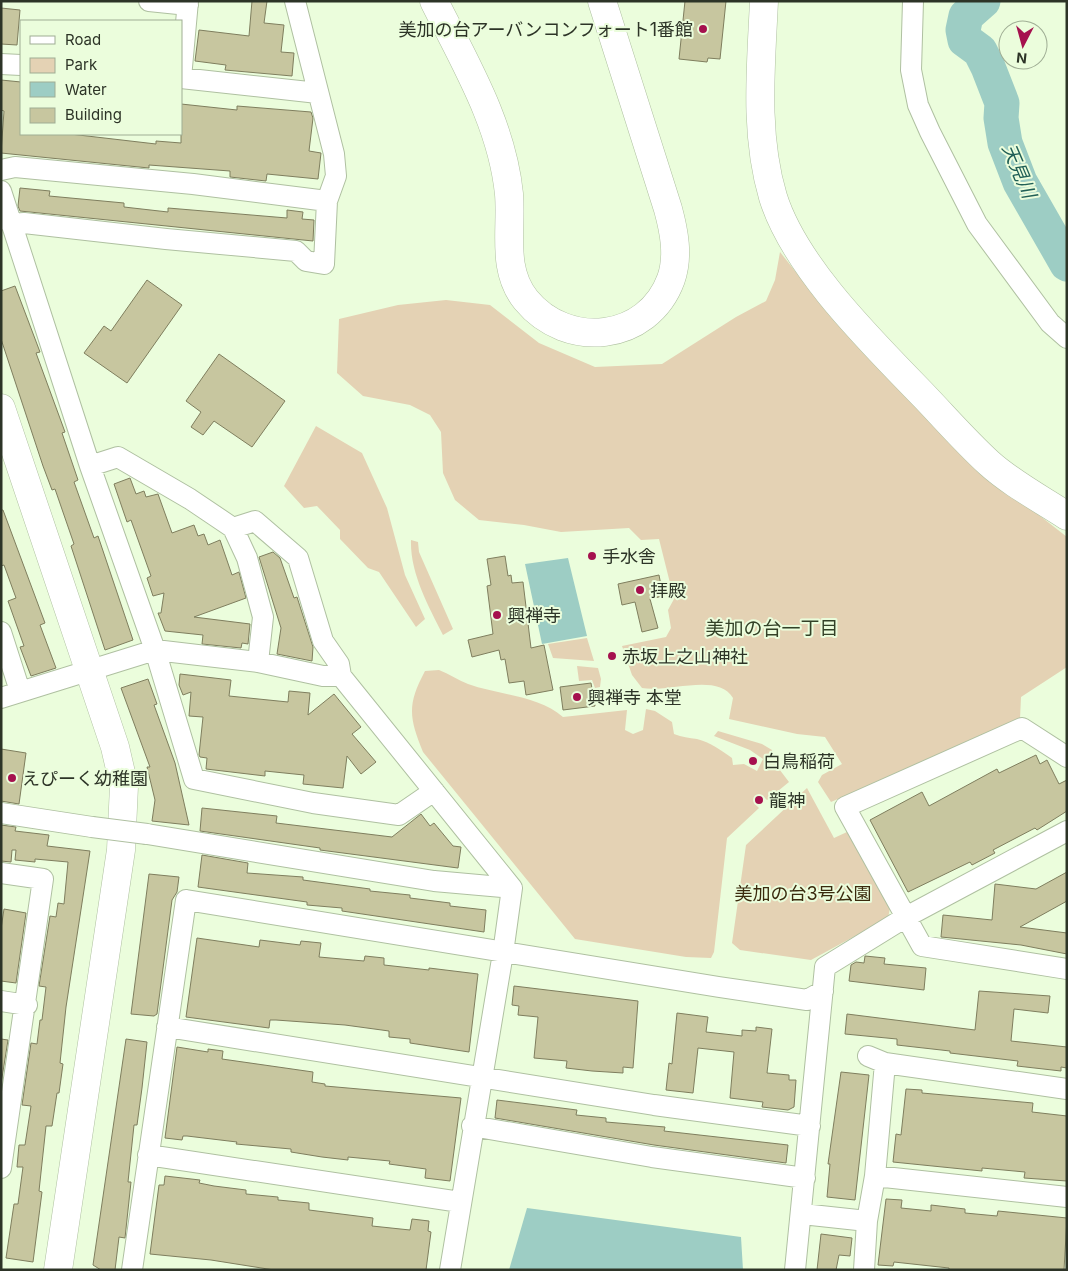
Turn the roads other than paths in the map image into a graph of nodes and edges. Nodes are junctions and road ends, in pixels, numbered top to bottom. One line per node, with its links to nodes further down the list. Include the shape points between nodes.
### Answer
1 (149, 1): 7 (street)
2 (295, 1): 12 (street)
3 (434, 1): 4 (street, via 478,87 502,155 509,196 509,258 516,285 545,318 590,334 603,334 633,324 662,299 672,278 676,255 674,231)
4 (602, 1)
5 (764, 1): 20 (street, via 761,138 773,198 797,248 889,360 990,464)
6 (914, 1): 17 (street, via 912,70 918,105 930,132 977,224 1050,323)
7 (188, 3): 10 (street)
8 (1, 64): 9 (street)
9 (20, 65)
10 (182, 67)
11 (182, 78): 12 (street)
12 (318, 93): 15 (street, via 334,154 336,176)
13 (1, 170): 15 (street, via 15,167)
14 (1, 191): 16 (street)
15 (327, 201): 16 (street, via 324,264 306,261 296,251)
16 (12, 224): 19 (street)
17 (1067, 338)
18 (2, 415): 25 (street)
19 (90, 466): 21 (street, via 118,457); 23 (street)
20 (1067, 516)
21 (233, 528): 24 (street, via 247,558 263,617); 26 (street, via 255,521 298,558 323,641 339,664)
22 (1, 632): 27 (street)
23 (155, 650): 24 (street); 25 (street); 30 (street, via 194,779 313,803 399,815)
24 (258, 662): 26 (street, via 323,676)
25 (88, 672): 27 (street); 55 (street, via 115,746 124,786 124,816)
26 (341, 676): 30 (street)
27 (20, 691): 28 (street)
28 (1, 698)
29 (1067, 757): 35 (street, via 1022,728 845,807)
30 (434, 791): 34 (street)
31 (1, 813): 34 (street, bridge, via 434,881)
32 (1067, 831): 35 (street)
33 (1, 873): 40 (street, via 44,879)
34 (512, 888): 36 (street)
35 (906, 918): 37 (street, via 922,946); 38 (street, via 825,967)
36 (503, 953): 38 (street, via 807,1000); 41 (street, via 186,900); 42 (street)
37 (1067, 969)
38 (823, 991): 45 (street, via 824,1051)
39 (1, 1001): 40 (street)
40 (27, 1004): 46 (street)
41 (167, 1027): 42 (street); 47 (street)
42 (481, 1077): 44 (street); 45 (street)
43 (1067, 1089): 49 (street, via 876,1060)
44 (472, 1126): 50 (street, via 652,1157); 52 (street)
45 (810, 1126): 50 (street)
46 (4, 1130): 48 (street)
47 (148, 1155): 52 (street); 56 (street)
48 (1, 1168)
49 (875, 1176): 51 (street); 54 (street)
50 (804, 1178): 53 (street)
51 (1067, 1197)
52 (460, 1202): 57 (street)
53 (802, 1214): 54 (street); 58 (street)
54 (867, 1221): 59 (street)
55 (58, 1270)
56 (132, 1270)
57 (450, 1270)
58 (795, 1270)
59 (864, 1270)

